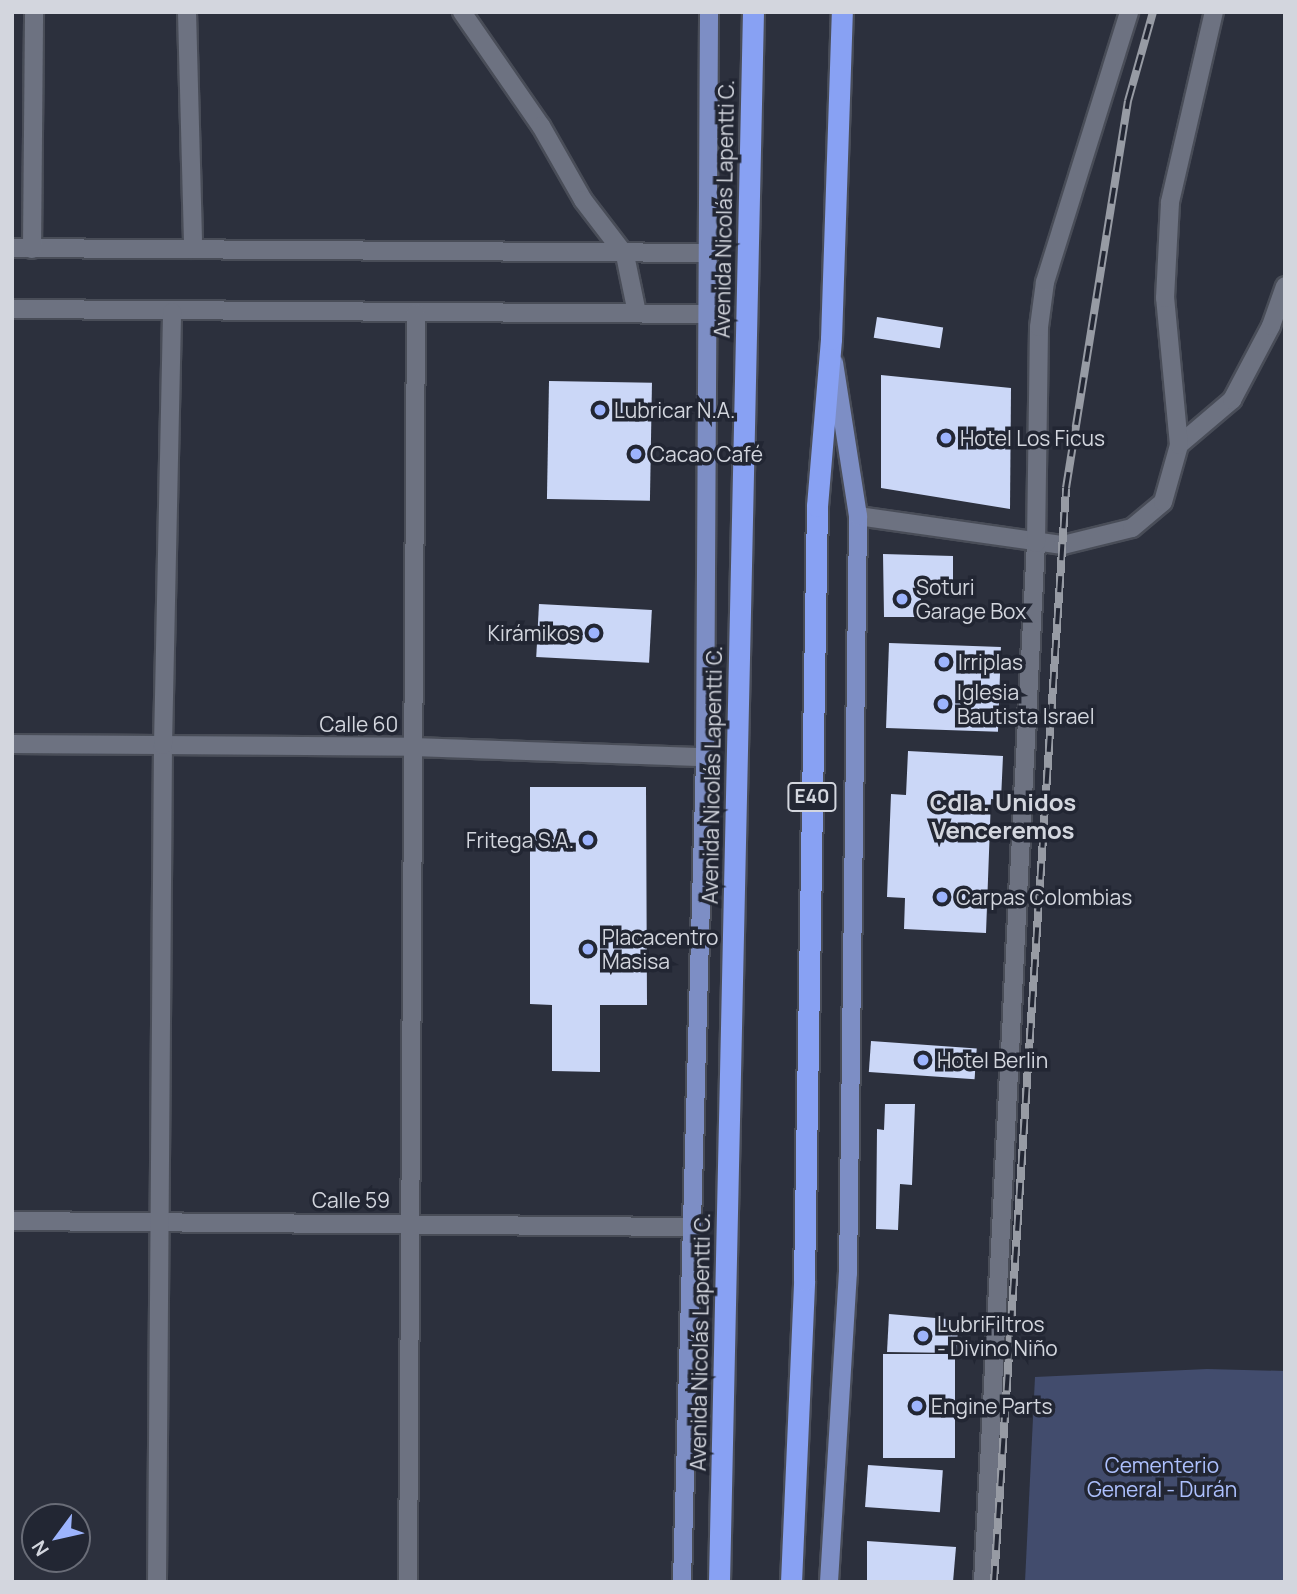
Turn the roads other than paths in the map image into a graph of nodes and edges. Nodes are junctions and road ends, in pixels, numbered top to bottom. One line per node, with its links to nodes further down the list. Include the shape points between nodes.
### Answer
1 (34, 12): 10 (street)
2 (187, 12): 11 (street)
3 (462, 12): 13 (street, via 541,126 583,200)
4 (709, 12): 12 (main road, Avenida Nicolás Lapentti C.)
5 (753, 12): 35 (highway, Avenida Nicolás Lapentti C.)
6 (842, 12): 20 (highway, E40)
7 (1129, 12): 23 (street, via 1045,282 1039,327)
8 (1214, 12): 21 (street, via 1170,202 1165,298)
9 (12, 248): 10 (street)
10 (32, 249): 11 (street)
11 (193, 249): 13 (street)
12 (708, 253): 13 (street); 19 (main road, Avenida Nicolás Lapentti C.)
13 (625, 255): 18 (street)
14 (1285, 286): 21 (street, via 1271,326 1232,400)
15 (12, 309): 16 (street)
16 (172, 312): 17 (street); 25 (street)
17 (416, 313): 18 (street); 26 (street)
18 (638, 313): 19 (street)
19 (707, 314): 27 (main road, Avenida Nicolás Lapentti C.)
20 (831, 339): 22 (main road, E40); 36 (highway, E40, via 817,506 804,1280)
21 (1179, 445): 23 (street, via 1163,502 1150,516 1132,528 1085,542)
22 (858, 516): 23 (street); 37 (main road, E40, via 848,1273)
23 (1035, 542): 38 (street)
24 (12, 744): 25 (street, Calle 60)
25 (163, 745): 26 (street, Calle 60); 29 (street)
26 (412, 747): 27 (street, Calle 60); 30 (street)
27 (705, 757): 31 (main road, Avenida Nicolás Lapentti C.)
28 (12, 1221): 29 (street, Calle 59)
29 (159, 1222): 30 (street, Calle 59); 32 (street)
30 (408, 1224): 31 (street, Calle 59); 33 (street)
31 (689, 1227): 34 (main road, Avenida Nicolás Lapentti C.)
32 (157, 1582)
33 (408, 1582)
34 (682, 1582)
35 (719, 1582)
36 (791, 1582)
37 (829, 1582)
38 (983, 1582)

